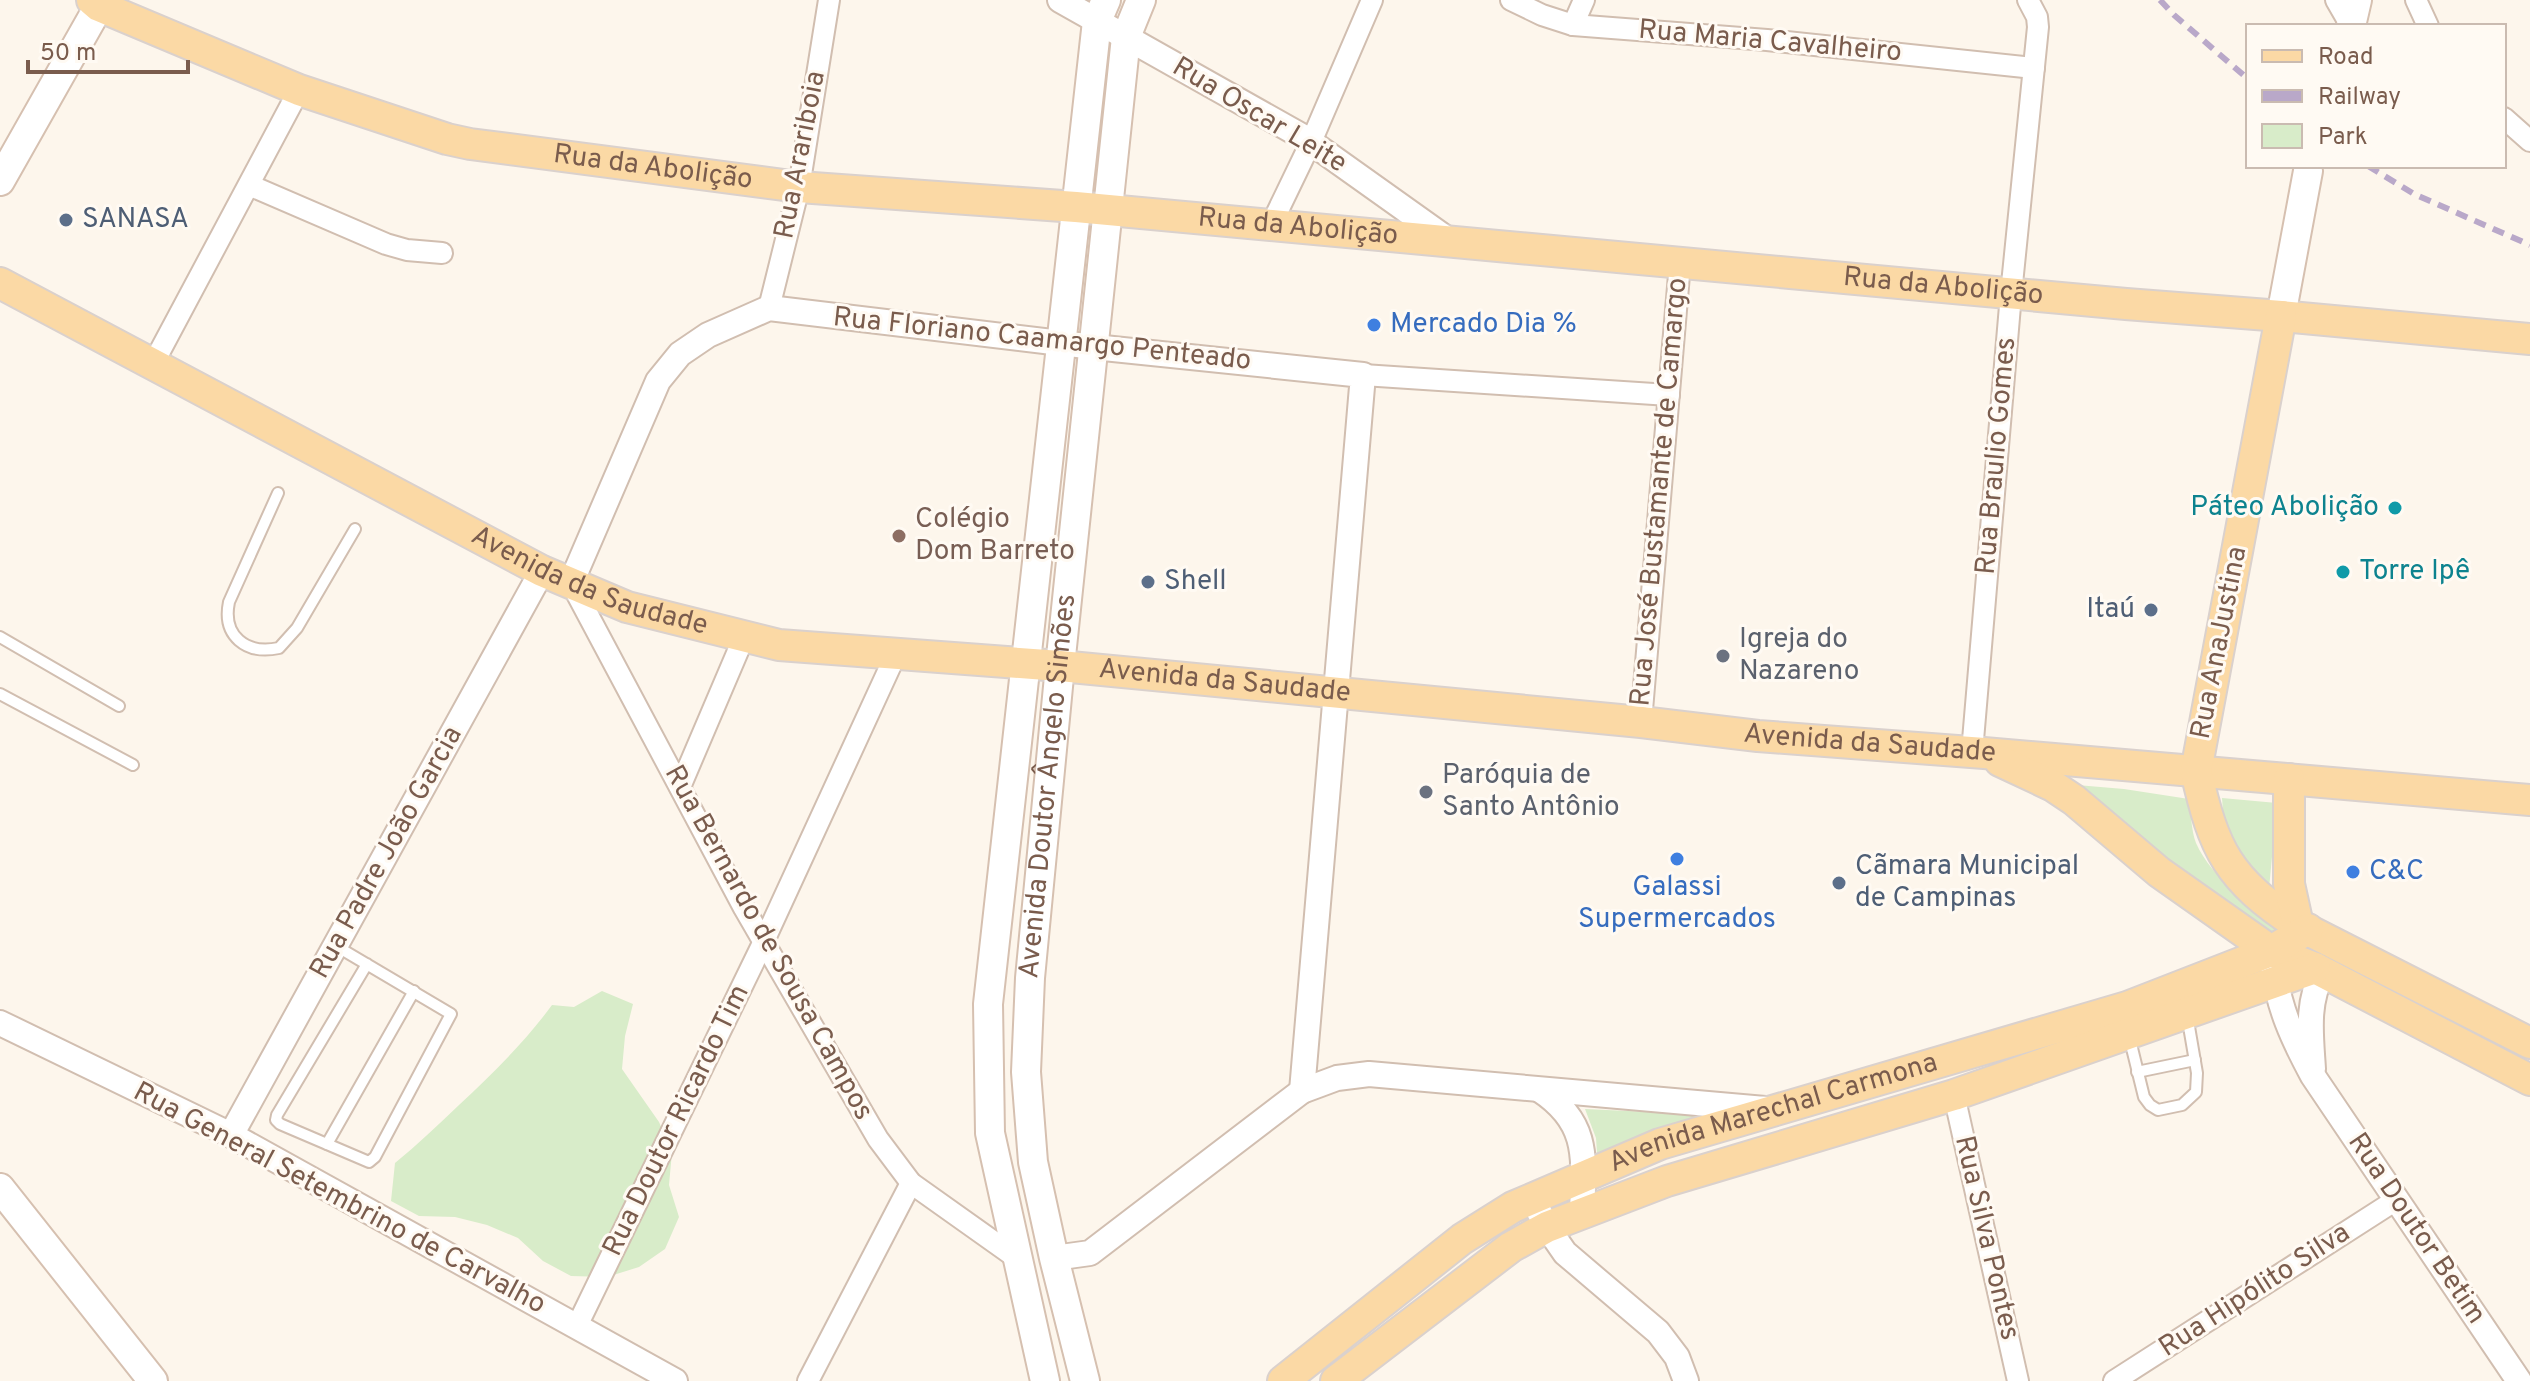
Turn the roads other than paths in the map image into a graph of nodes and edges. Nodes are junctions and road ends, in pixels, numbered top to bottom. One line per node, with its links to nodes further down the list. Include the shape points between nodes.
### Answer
1 (829, 0): 26 (street, Rua Arariboia)
2 (1060, 0): 12 (street, Rua Oscar Leite)
3 (1141, 0): 17 (main road, Avenida Doutor Ângelo Simões)
4 (1372, 0): 22 (street)
5 (1511, 0): 16 (street, Rua Maria Cavalheiro)
6 (1584, 0): 16 (street)
7 (2336, 0): 13 (street)
8 (2357, 0): 14 (main road)
9 (2416, 0): 15 (street)
10 (98, 2): 19 (main road, Rua da Abolição); 24 (main road)
11 (2033, 9): 18 (street, Rua Braulio Gomes)
12 (1101, 10): 17 (street, Rua Oscar Leite); 27 (main road, Avenida Doutor Ângelo Simões)
13 (2350, 24)
14 (2351, 24)
15 (2427, 24)
16 (1573, 25): 18 (street, Rua Maria Cavalheiro)
17 (1126, 37): 22 (street, Rua Oscar Leite); 28 (main road, Avenida Doutor Ângelo Simões)
18 (2034, 68): 34 (street, Rua Braulio Gomes)
19 (299, 90): 25 (street); 26 (main road, Rua da Abolição, via 470,144)
20 (2506, 120): 21 (street)
21 (2530, 141)
22 (1311, 142): 29 (street); 30 (street, Rua Oscar Leite)
23 (2308, 171): 36 (main road)
24 (0, 181)
25 (249, 185): 31 (street, via 386,244); 40 (street)
26 (799, 187): 27 (main road, Rua da Abolição); 35 (street, Rua Arariboia)
27 (1076, 207): 28 (main road, Rua da Abolição); 38 (main road, Avenida Doutor Ângelo Simões)
28 (1108, 210): 29 (main road, Rua da Abolição); 39 (main road, Avenida Doutor Ângelo Simões)
29 (1271, 225): 30 (main road, Rua da Abolição)
30 (1451, 242): 32 (main road, Rua da Abolição)
31 (442, 253)
32 (1680, 263): 34 (main road, Rua da Abolição); 42 (street, Rua José Bustamante de Camargo)
33 (0, 283): 40 (main road, Avenida da Saudade)
34 (2011, 294): 36 (main road, Rua da Abolição); 56 (street, Rua Braulio Gomes)
35 (769, 308): 38 (street, Rua Floriano Caamargo Penteado); 46 (street, via 708,335 680,354 658,381)
36 (2281, 316): 37 (main road, Rua da Abolição); 58 (main road, Rua AnaJustina)
37 (2530, 339)
38 (1062, 344): 39 (street, Rua Floriano Caamargo Penteado); 50 (main road, Avenida Doutor Ângelo Simões)
39 (1094, 347): 41 (street, Rua Floriano Caamargo Penteado); 51 (main road, Avenida Doutor Ângelo Simões)
40 (153, 364): 45 (main road, Avenida da Saudade)
41 (1363, 375): 42 (street, Rua Floriano Caamargo Penteado); 52 (street)
42 (1669, 395): 55 (street, Rua José Bustamante de Camargo)
43 (278, 493): 44 (lane, via 227,612 232,634 255,649 279,648 288,639)
44 (355, 529)
45 (542, 571): 46 (main road, Avenida da Saudade); 64 (street, Rua Padre João Garcia)
46 (571, 583): 48 (main road, Avenida da Saudade, via 627,607); 60 (street, Rua Bernardo de Sousa Campos)
47 (0, 637): 54 (lane)
48 (744, 637): 49 (main road, Avenida da Saudade, via 779,645); 60 (street)
49 (896, 654): 50 (main road, Avenida da Saudade); 63 (street, Rua Doutor Ricardo Tim)
50 (1024, 663): 51 (main road, Avenida da Saudade); 92 (main road, Avenida Doutor Ângelo Simões, via 988,1004 990,1133)
51 (1060, 666): 52 (main road, Avenida da Saudade); 91 (main road, Avenida Doutor Ângelo Simões, via 1026,1072 1033,1162)
52 (1336, 692): 55 (main road, Avenida da Saudade); 79 (street)
53 (0, 694): 57 (lane)
54 (119, 706)
55 (1641, 722): 56 (main road, Avenida da Saudade)
56 (1978, 752): 58 (main road, Avenida da Saudade); 65 (main road, via 2074,800 2159,872)
57 (133, 765)
58 (2196, 771): 59 (main road, Avenida da Saudade); 62 (main road, Rua AnaJustina, via 2219,850 2268,905)
59 (2289, 779): 61 (main road, Avenida da Saudade); 62 (main road, via 2290,894)
60 (680, 787): 63 (street, Rua Bernardo de Sousa Campos)
61 (2530, 800)
62 (2303, 927): 65 (main road, Avenida Marechal Carmona); 73 (main road, Rua AnaJustina)
63 (764, 941): 85 (street, Rua Bernardo de Sousa Campos, via 878,1139); 93 (street, Rua Doutor Ricardo Tim)
64 (336, 946): 66 (lane); 82 (street, Rua Padre João Garcia)
65 (2271, 951): 67 (main road); 68 (street, Rua Doutor Betim); 81 (main road, Avenida Marechal Carmona, via 2127,1007)
66 (367, 964): 69 (lane); 83 (lane, via 277,1115 280,1124)
67 (2319, 970): 68 (main road, Avenida Marechal Carmona); 76 (street, via 2311,1006); 77 (main road)
68 (2275, 983): 70 (main road, Avenida Marechal Carmona); 76 (street, Rua Doutor Betim, via 2289,1031)
69 (414, 991): 83 (lane); 83 (lane, via 451,1016 375,1157 365,1161)
70 (2187, 1014): 72 (main road, Avenida Marechal Carmona); 74 (lane)
71 (0, 1023): 82 (street, Rua General Setembrino de Carvalho)
72 (2129, 1034): 75 (lane); 80 (main road, Avenida Marechal Carmona)
73 (2530, 1043)
74 (2195, 1060): 75 (lane); 75 (lane, via 2196,1092 2182,1105 2158,1110 2144,1097)
75 (2137, 1072)
76 (2313, 1076): 88 (street, Rua Doutor Betim)
77 (2530, 1080)
78 (1540, 1090): 79 (street, via 1369,1074); 81 (street); 84 (street, via 1559,1102 1578,1130)
79 (1302, 1091): 91 (street, via 1090,1253)
80 (1954, 1095): 89 (main road, Avenida Marechal Carmona, via 1667,1181); 102 (street, Rua Silva Pontes)
81 (1775, 1110): 84 (main road, Avenida Marechal Carmona, via 1660,1144)
82 (231, 1135): 93 (street, Rua General Setembrino de Carvalho)
83 (327, 1144)
84 (1583, 1176): 87 (main road, Avenida Marechal Carmona); 89 (street)
85 (911, 1183): 92 (street, Rua Bernardo de Sousa Campos); 96 (street)
86 (0, 1188): 94 (main road)
87 (1532, 1198): 90 (street); 99 (main road, Avenida Marechal Carmona, via 1462,1239)
88 (2396, 1200): 103 (street, Rua Hipólito Silva); 104 (street, Rua Doutor Betim)
89 (1582, 1213): 90 (main road, Avenida Marechal Carmona)
90 (1547, 1227): 100 (main road, Avenida Marechal Carmona, via 1511,1247); 101 (street, via 1565,1253 1658,1332 1677,1357)
91 (1054, 1258): 98 (main road, Avenida Doutor Ângelo Simões)
92 (1018, 1259): 97 (main road, Avenida Doutor Ângelo Simões)
93 (577, 1326): 95 (street, Rua General Setembrino de Carvalho)
94 (153, 1381)
95 (675, 1381)
96 (808, 1381)
97 (1045, 1381)
98 (1085, 1381)
99 (1283, 1381)
100 (1336, 1381)
101 (1686, 1381)
102 (2018, 1381)
103 (2114, 1381)
104 (2519, 1381)

